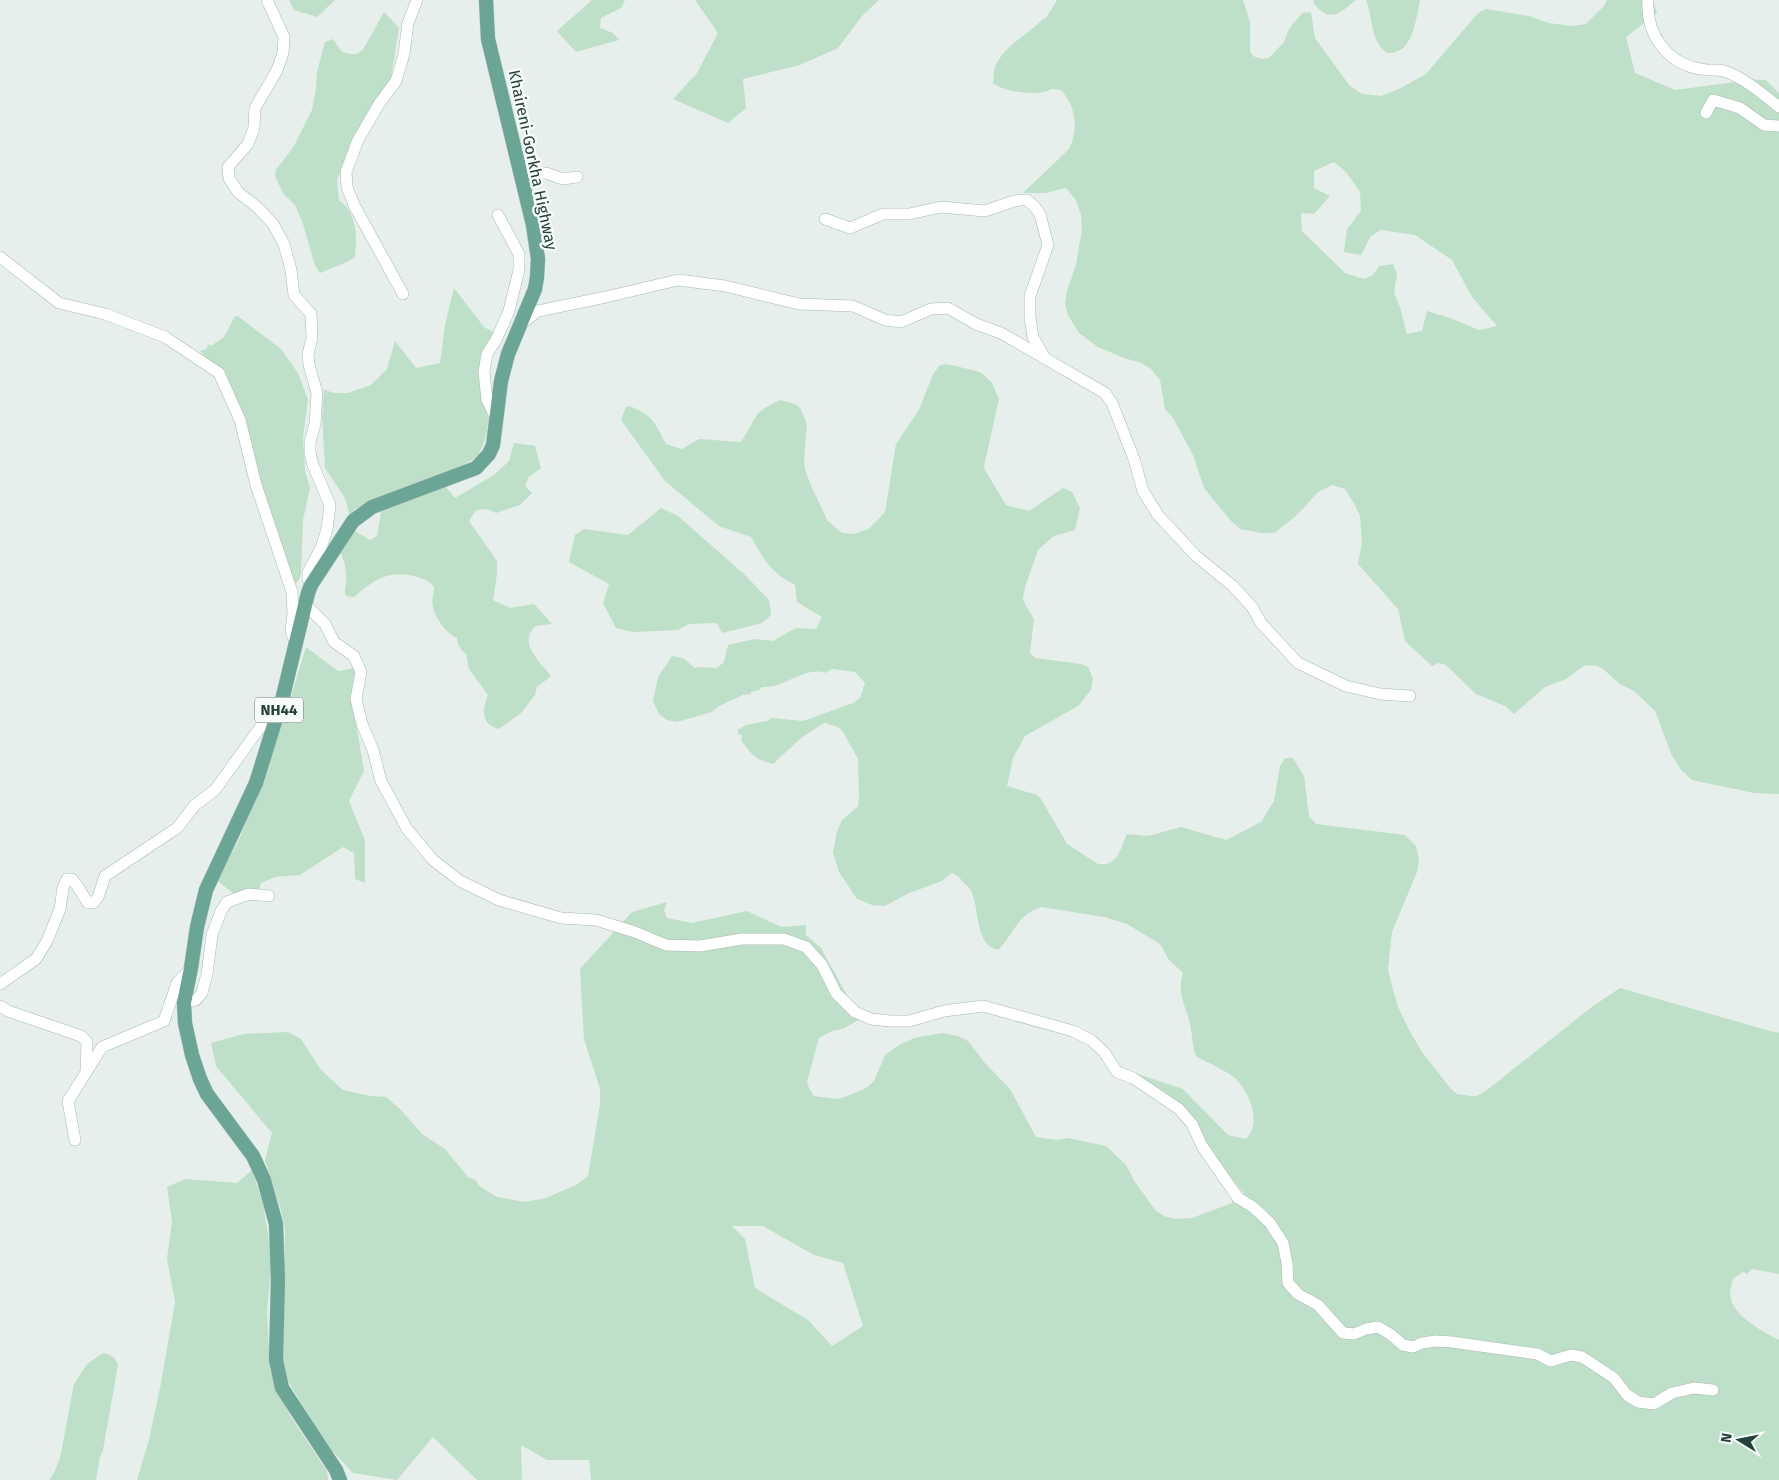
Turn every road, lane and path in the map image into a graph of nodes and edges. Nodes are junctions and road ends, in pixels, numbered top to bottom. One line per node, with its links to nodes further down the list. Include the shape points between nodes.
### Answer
1 (268, 0): 17 (street, via 284,37 283,53 255,108 254,128 248,144 228,167 238,192 273,224 284,244 294,295 311,314 312,338 308,354 317,393 310,453 330,505 327,529 308,572)
2 (417, 0): 13 (street, via 408,23 396,81 358,140 346,172 347,187 354,205)
3 (486, 0): 9 (main road, Khaireni-Gorkha Highway / NH44, via 488,39)
4 (1648, 0): 5 (street, via 1651,28 1659,46 1678,60 1700,69 1724,71 1754,87)
5 (1779, 107)
6 (1706, 113): 7 (street, via 1713,100 1740,108 1764,125)
7 (1779, 126)
8 (577, 177): 9 (street, via 563,179 532,174)
9 (524, 186): 14 (main road, Khaireni-Gorkha Highway / NH44, via 538,268 535,289)
10 (498, 215): 16 (street, via 519,254 519,270 509,311 488,354 484,372 487,400)
11 (825, 219): 15 (street, via 850,228 883,214 909,214 941,207 985,212 1026,200 1040,214 1048,245 1030,296 1032,337)
12 (0, 257): 19 (street, via 59,303 105,314 165,337 219,373 240,420 256,486 292,592 291,632)
13 (403, 294)
14 (520, 325): 15 (street, via 538,311 678,280 725,286 798,304 853,306 885,320 901,322 931,309 948,308); 16 (main road, Khaireni-Gorkha Highway / NH44, via 501,381)
15 (1045, 358): 21 (street, via 1105,393 1134,459 1143,491 1158,515 1196,556 1233,586 1298,663 1346,686 1380,694)
16 (497, 420): 17 (main road, Khaireni-Gorkha Highway / NH44, via 493,445 483,462 460,475 372,507 353,521)
17 (312, 585): 18 (main road, Khaireni-Gorkha Highway / NH44)
18 (305, 604): 19 (main road, Khaireni-Gorkha Highway / NH44); 29 (street, via 325,624 334,642 354,656 361,672 356,699 362,724 381,781 407,829 432,860 460,881 499,900 561,918 596,920 666,945 700,946 742,939 784,939 806,947 822,964 836,992 855,1012 871,1019 909,1020 983,1006 1073,1031 1091,1040 1104,1052 1117,1072 1133,1078 1179,1109 1192,1124 1202,1146 1238,1198 1254,1207 1283,1243 1288,1283 1298,1294 1318,1305 1343,1333 1354,1334 1378,1327 1403,1345 1413,1347 1436,1341 1537,1354 1551,1362 1571,1355 1582,1357 1614,1378 1627,1395 1638,1402 1654,1404 1672,1393 1694,1388)
19 (296, 644): 20 (main road, Khaireni-Gorkha Highway / NH44)
20 (283, 696): 23 (main road, Khaireni-Gorkha Highway / NH44, via 256,783 206,890); 24 (street, via 214,790 195,805 176,828 106,876 93,903 88,903 72,879 66,879 60,909 44,947 36,959)
21 (1410, 696)
22 (269, 896): 25 (street, via 249,894 227,902 212,935 202,992 196,1000)
23 (192, 968): 25 (main road, Khaireni-Gorkha Highway / NH44); 27 (street, via 177,983 164,1021 102,1047)
24 (0, 984)
25 (184, 1003): 30 (main road, Khaireni-Gorkha Highway / NH44, via 185,1023 200,1079 207,1094 252,1156 264,1180 276,1224 276,1360 282,1388)
26 (0, 1006): 27 (street, via 81,1036 87,1042)
27 (86, 1071): 28 (street, via 68,1101)
28 (75, 1140)
29 (1713, 1390)
30 (340, 1480)

